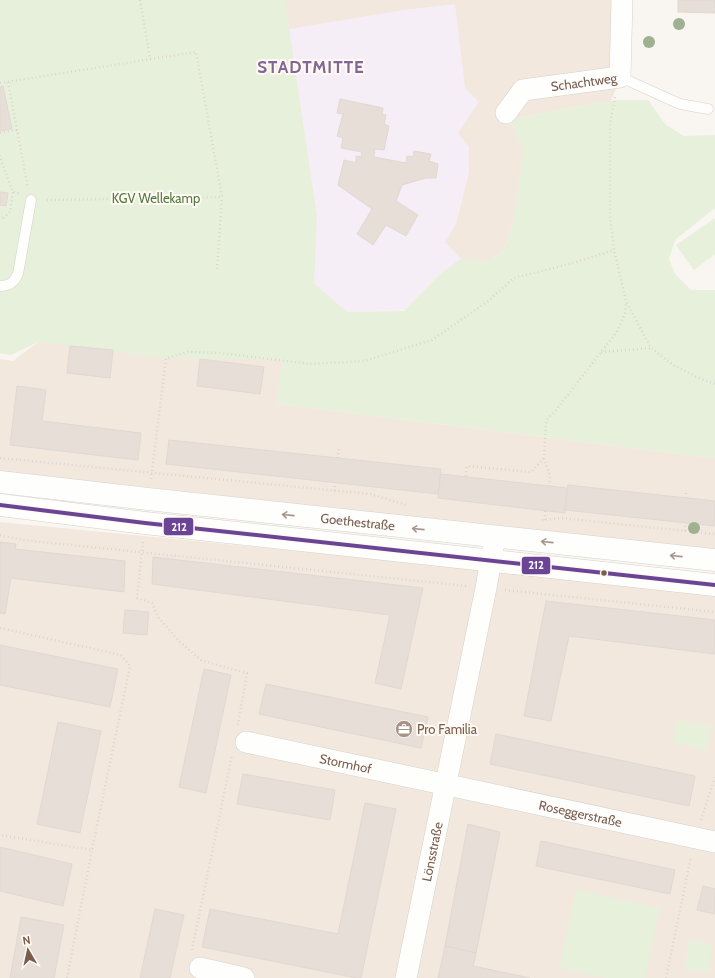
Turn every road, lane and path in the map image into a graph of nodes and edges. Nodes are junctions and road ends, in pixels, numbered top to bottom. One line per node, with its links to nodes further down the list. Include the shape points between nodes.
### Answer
1 (140, 0): 3 (path)
2 (622, 0): 4 (street, Schachtweg)
3 (150, 58): 5 (path); 14 (path, via 196,52)
4 (620, 77): 7 (lane, via 680,104); 8 (street, Schachtweg, via 523,90); 16 (path, via 610,124 610,216)
5 (8, 82): 6 (path); 9 (path)
6 (0, 83)
7 (708, 109)
8 (506, 113)
9 (17, 130): 10 (path); 13 (path)
10 (0, 134)
11 (0, 155): 12 (path)
12 (13, 192): 13 (path); 15 (path, via 10,212)
13 (30, 197): 14 (path); 18 (lane, via 18,274 14,282)
14 (222, 197): 17 (path)
15 (3, 218)
16 (614, 250): 19 (path); 27 (path, via 514,278 488,302 432,340 364,361 310,364 220,353 188,352 166,358)
17 (217, 269)
18 (0, 286)
19 (626, 301): 20 (path); 21 (path, via 625,314 616,333)
20 (651, 348): 21 (path); 22 (path, via 673,365)
21 (601, 352): 26 (path, via 546,421)
22 (715, 384)
23 (339, 448): 25 (path)
24 (0, 458): 27 (path)
25 (338, 458)
26 (544, 458): 28 (path, via 531,472 467,466); 31 (path, via 550,476)
27 (152, 472): 32 (path); 35 (path)
28 (466, 476)
29 (0, 482): 35 (street, Goethestraße)
30 (335, 483): 32 (path)
31 (549, 486)
32 (335, 491): 37 (path, via 370,494)
33 (686, 493): 34 (path)
34 (686, 498)
35 (148, 500): 46 (street, Goethestraße, one-way to 35)
36 (0, 505): 41 (street, Goethestraße)
37 (408, 506)
38 (546, 511): 40 (path)
39 (538, 520): 40 (path)
40 (545, 520): 43 (path, via 562,518)
41 (145, 523): 47 (path); 48 (street, Goethestraße)
42 (685, 523): 43 (path)
43 (685, 531): 44 (path)
44 (715, 534)
45 (0, 535): 47 (path, via 23,540)
46 (495, 537): 48 (street, Lönsstraße); 49 (street, Goethestraße, one-way to 46)
47 (142, 552): 51 (path); 54 (path, via 137,598 152,603 158,617 180,642 201,660 247,673)
48 (492, 560): 50 (street, Goethestraße); 51 (street, Lönsstraße)
49 (715, 560)
50 (715, 585)
51 (486, 588): 52 (path); 56 (street, Lönsstraße)
52 (715, 612)
53 (0, 628): 59 (path, via 121,655 130,666)
54 (239, 741): 56 (street, Stormhof); 60 (path)
55 (715, 777): 58 (path)
56 (446, 784): 58 (street, Roseggerstraße); 63 (street, Lönsstraße)
57 (0, 835): 59 (path)
58 (705, 840): 64 (path)
59 (92, 850): 61 (path)
60 (196, 959): 62 (street)
61 (67, 978)
62 (244, 978)
63 (406, 978)
64 (666, 978)

